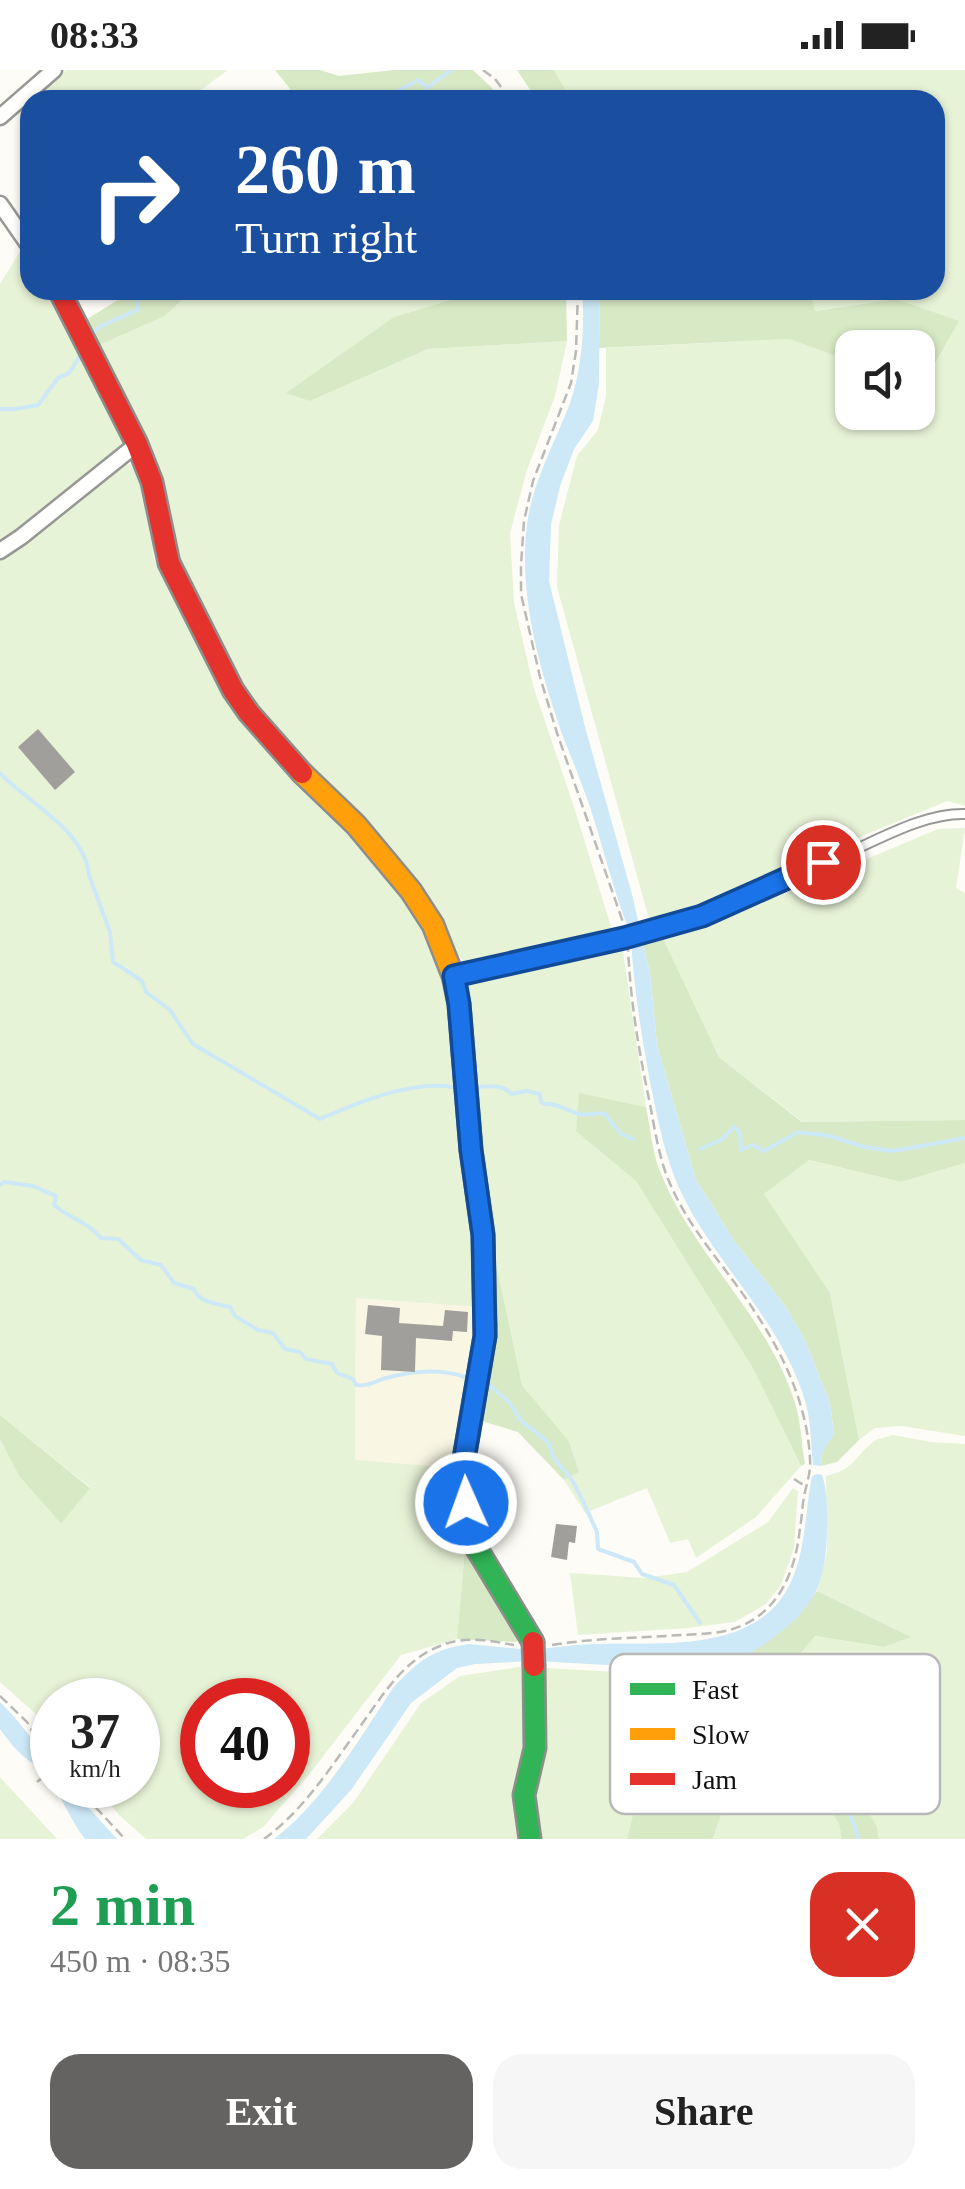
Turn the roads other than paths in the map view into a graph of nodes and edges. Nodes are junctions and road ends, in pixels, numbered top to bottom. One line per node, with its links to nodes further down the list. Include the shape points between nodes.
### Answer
1 (54, 70): 2 (street)
2 (32, 90)
3 (20, 100): 4 (street)
4 (0, 118)
5 (0, 204): 6 (street)
6 (20, 233)
7 (64, 300): 8 (street)
8 (136, 444): 9 (street); 11 (street, via 152,482 169,562 234,690 411,890)
9 (0, 551)
10 (965, 814): 11 (lane, bridge, via 890,834 702,916)
11 (454, 976): 12 (street, bridge, via 483,1235 485,1336 464,1459 466,1503 474,1544 532,1645 535,1748 524,1795)
12 (530, 1839)

